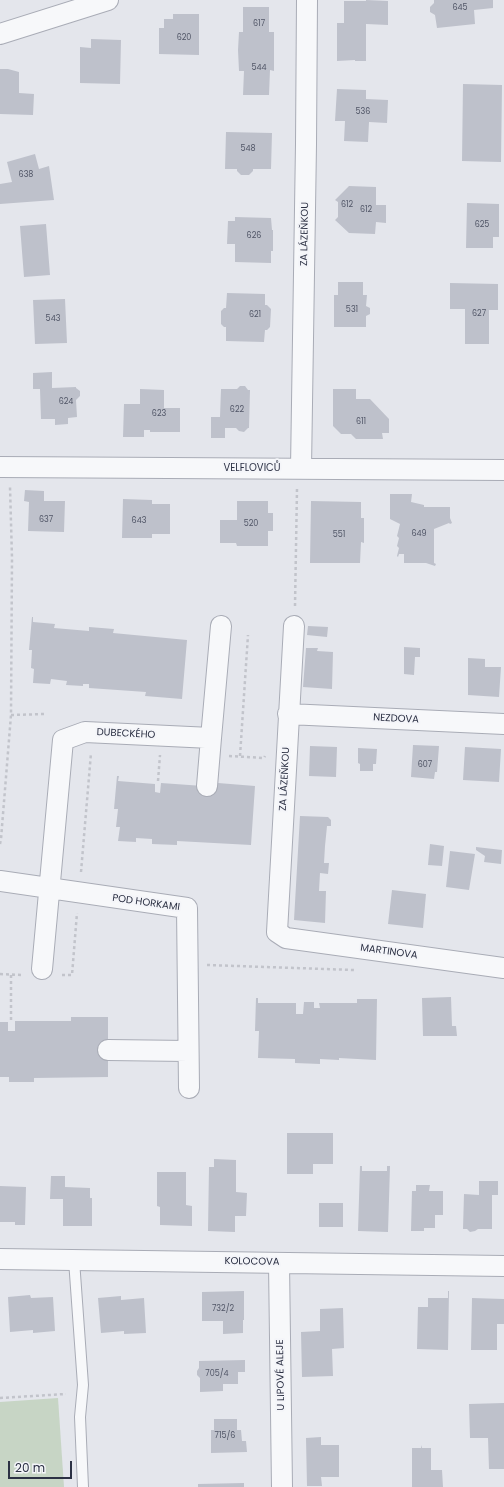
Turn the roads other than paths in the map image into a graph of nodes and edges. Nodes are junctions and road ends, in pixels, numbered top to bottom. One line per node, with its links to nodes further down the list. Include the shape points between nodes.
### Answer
1 (108, 0): 3 (street)
2 (307, 0): 5 (street, ZA LÁZEŇKOU)
3 (0, 34)
4 (5, 466): 5 (street, VELFLOVICŮ)
5 (301, 468): 6 (street, VELFLOVICŮ)
6 (504, 470)
7 (221, 626): 11 (street)
8 (294, 626): 9 (street, ZA LÁZEŇKOU)
9 (288, 714): 10 (street, NEZDOVA); 15 (street, ZA LÁZEŇKOU)
10 (504, 724)
11 (210, 746): 12 (street); 14 (street, DUBECKÉHO, via 85,732 63,740)
12 (207, 786)
13 (0, 881): 14 (street, POD HORKAMI)
14 (50, 889): 17 (street, DUBECKÉHO); 19 (street, POD HORKAMI, via 187,908)
15 (277, 932): 16 (street, MARTINOVA, via 286,938)
16 (504, 968)
17 (41, 973)
18 (108, 1050): 19 (street)
19 (188, 1051): 20 (street, POD HORKAMI)
20 (189, 1088)
21 (0, 1259): 22 (street, KOLOCOVA)
22 (74, 1260): 23 (street, KOLOCOVA); 25 (lane, via 83,1385 80,1417)
23 (279, 1263): 24 (street, KOLOCOVA); 26 (street, U LIPOVÉ ALEJE)
24 (504, 1266)
25 (83, 1487)
26 (282, 1487)

